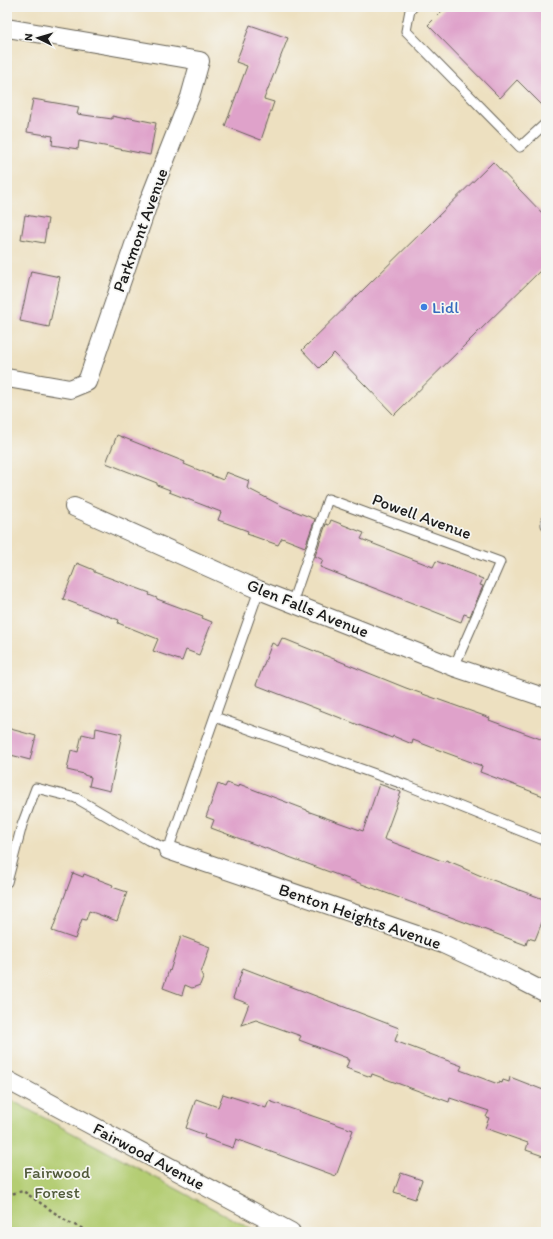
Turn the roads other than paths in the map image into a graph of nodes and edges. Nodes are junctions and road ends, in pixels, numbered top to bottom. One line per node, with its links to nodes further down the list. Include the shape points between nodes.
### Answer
1 (413, 7): 3 (lane, via 410,10 406,31 520,147)
2 (7, 28): 4 (street, Parkmont Avenue, via 200,61 190,97 149,201 87,382 70,389)
3 (546, 123)
4 (7, 378)
5 (74, 506): 8 (street, Glen Falls Avenue)
6 (546, 521): 7 (lane)
7 (546, 525)
8 (259, 590): 9 (street, Glen Falls Avenue); 12 (lane)
9 (292, 603): 10 (street, Glen Falls Avenue); 10 (lane, Powell Avenue, via 328,499 500,562)
10 (454, 667): 11 (street, Glen Falls Avenue)
11 (546, 698)
12 (215, 717): 13 (lane, via 406,785); 14 (lane)
13 (546, 841)
14 (168, 850): 15 (lane, via 76,798 36,788 22,825); 16 (street, Benton Heights Avenue, via 443,944)
15 (7, 882)
16 (546, 993)
17 (7, 1080): 18 (street, Fairwood Avenue)
18 (291, 1232)

